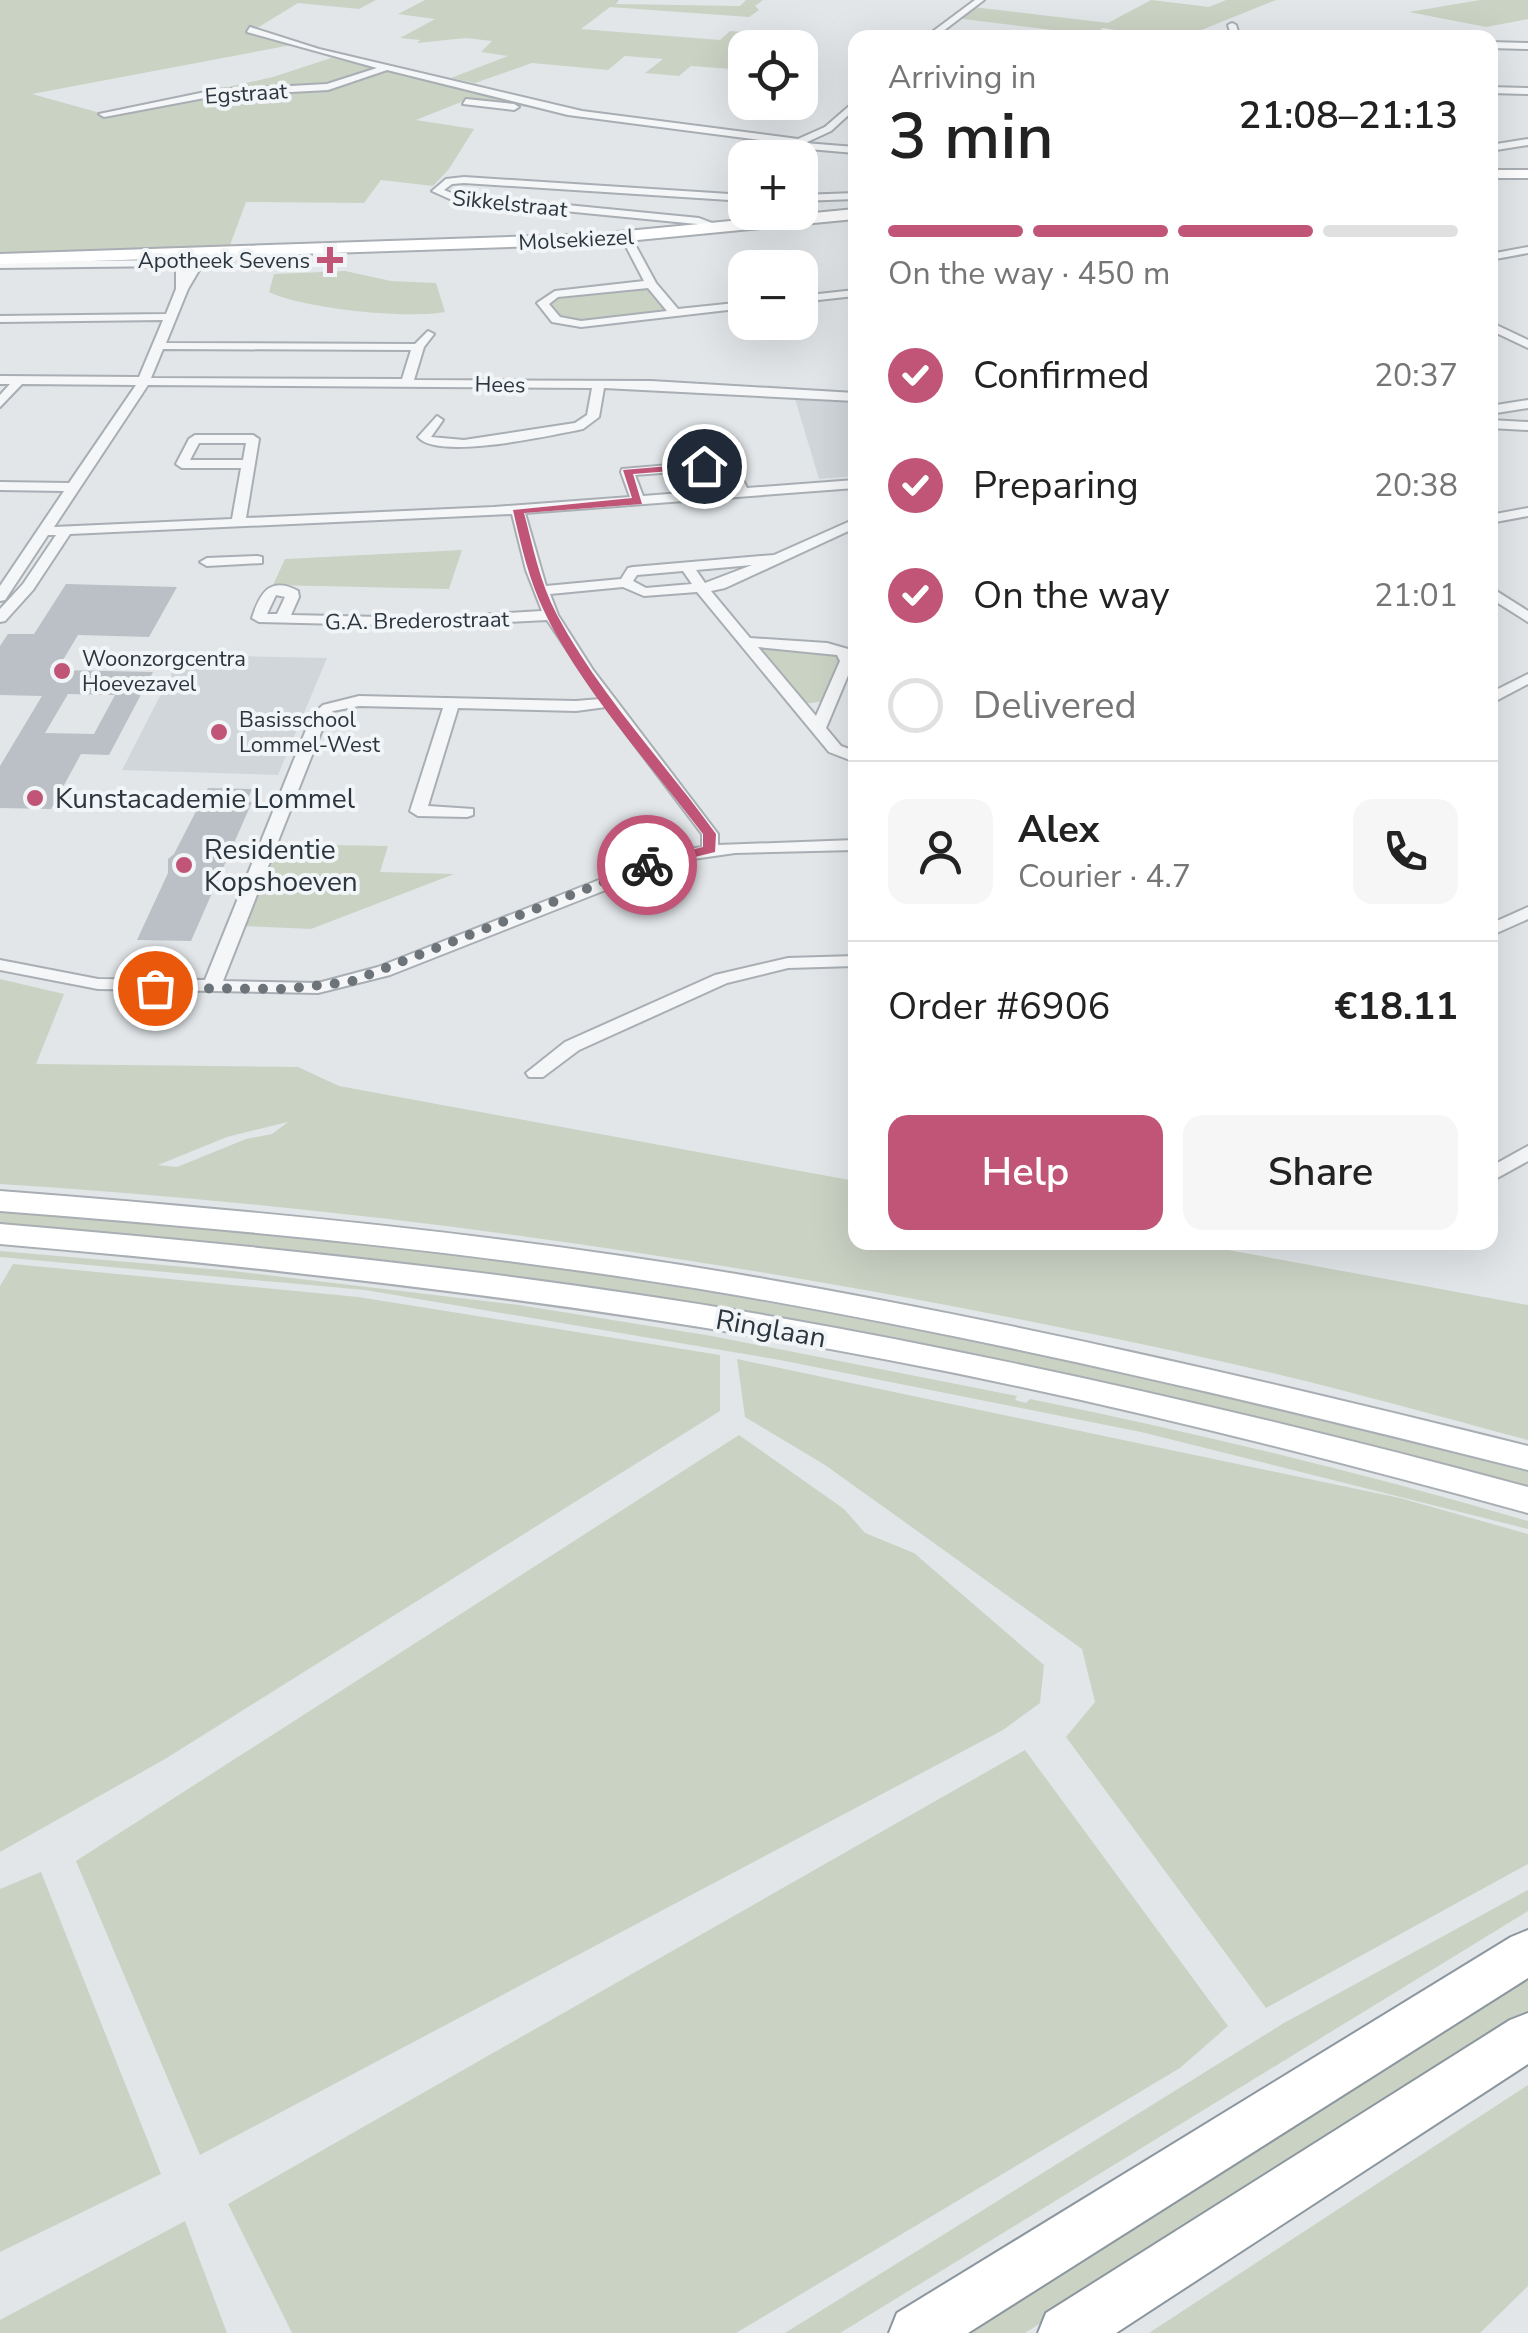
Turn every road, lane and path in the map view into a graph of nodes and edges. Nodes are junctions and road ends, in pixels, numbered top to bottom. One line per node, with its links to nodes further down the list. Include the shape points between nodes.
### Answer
1 (980, 0): 4 (street)
2 (1232, 25): 5 (street)
3 (250, 30): 8 (street, Egstraat)
4 (939, 30)
5 (1234, 30)
6 (1498, 45): 7 (street)
7 (1528, 46)
8 (387, 67): 13 (street, Egstraat); 14 (street, Egstraat, via 328,87 215,93)
9 (1498, 90): 10 (street)
10 (1528, 91)
11 (466, 102): 13 (street, Egstraat)
12 (848, 110): 16 (street)
13 (578, 112): 15 (street, Egstraat)
14 (104, 114)
15 (777, 140)
16 (804, 140)
17 (1528, 142): 19 (street)
18 (818, 145): 20 (street, Egstraat)
19 (1498, 147)
20 (848, 149)
21 (1498, 174): 22 (main road)
22 (1528, 174)
23 (848, 196): 25 (street)
24 (728, 197): 29 (street, Sikkelstraat, via 464,180 437,191)
25 (818, 197)
26 (848, 214): 27 (main road, Molsekiezel)
27 (818, 216)
28 (728, 225): 29 (main road, Molsekiezel)
29 (716, 228): 30 (main road, Molsekiezel)
30 (626, 237): 33 (main road, Molsekiezel); 35 (street)
31 (1528, 250): 32 (street)
32 (1498, 256)
33 (192, 258): 34 (street, Molsekiezel); 34 (main road, Molsekiezel); 36 (street); 36 (street)
34 (0, 262)
35 (651, 284): 40 (street); 40 (street, via 556,294 543,303 567,324)
36 (182, 289): 41 (street)
37 (848, 294): 38 (street)
38 (818, 297)
39 (728, 307): 40 (street)
40 (675, 313)
41 (171, 317): 42 (street); 46 (street)
42 (0, 320)
43 (1498, 329): 45 (street)
44 (428, 334): 47 (street)
45 (1528, 345)
46 (159, 346): 47 (street); 50 (street)
47 (418, 347): 51 (street)
48 (0, 380): 49 (street, Hees)
49 (18, 380): 50 (street, Hees); 54 (street)
50 (144, 382): 51 (street, Hees); 63 (street)
51 (407, 383): 52 (street, Hees)
52 (599, 385): 53 (street, Hees); 57 (street, via 593,417 580,426 449,444 424,437)
53 (848, 397)
54 (0, 403)
55 (1528, 404): 56 (street)
56 (1498, 409)
57 (437, 420)
58 (1498, 424): 59 (street)
59 (1528, 426)
60 (248, 464): 60 (street, via 253,439 196,439 182,464); 69 (street)
61 (848, 484): 64 (street)
62 (0, 486): 63 (street)
63 (74, 487): 71 (street)
64 (742, 492): 65 (street); 65 (street, via 729,464 627,472)
65 (638, 501): 66 (street)
66 (518, 510): 69 (street); 80 (street)
67 (1528, 512): 68 (street)
68 (1498, 518)
69 (230, 523): 72 (street); 74 (street, via 212,562)
70 (848, 526): 73 (street)
71 (48, 530): 72 (street); 79 (street)
72 (65, 531): 77 (street)
73 (778, 559): 75 (street); 78 (street)
74 (258, 560)
75 (687, 566): 76 (street, via 632,571); 78 (street)
76 (625, 583): 78 (street, via 644,592); 80 (street)
77 (28, 587): 79 (street); 83 (street)
78 (700, 588): 86 (street)
79 (5, 591)
80 (540, 591): 82 (street)
81 (1498, 597): 84 (street)
82 (551, 615): 85 (street, G.A. Brederostraat, via 461,622); 89 (street)
83 (0, 618)
84 (1528, 618)
85 (282, 620)
86 (747, 642): 91 (street); 91 (street, via 843,652 847,661)
87 (1528, 678): 88 (street)
88 (1498, 695)
89 (612, 702): 90 (street); 95 (street, via 710,834)
90 (452, 703): 93 (street, via 418,811); 100 (street, via 359,701 320,715)
91 (819, 728): 92 (street)
92 (848, 754)
93 (467, 812)
94 (848, 845): 95 (street)
95 (710, 850): 100 (street, via 643,866 350,982 301,989)
96 (1528, 912): 97 (street)
97 (1498, 926)
98 (848, 960): 101 (street, via 788,963 722,979 572,1046)
99 (0, 966): 100 (street, via 66,980)
100 (211, 987)
101 (536, 1073)
102 (1528, 1152): 103 (street)
103 (1498, 1171)
104 (0, 1201): 106 (main road, Ringlaan, via 467,1244 689,1277 985,1330)
105 (0, 1234): 107 (main road, Ringlaan, via 400,1271 728,1319 1162,1406)
106 (1528, 1458)
107 (1528, 1500)
108 (1528, 1952): 110 (highway)
109 (1528, 2036): 111 (highway)
110 (917, 2333)
111 (1066, 2333)

